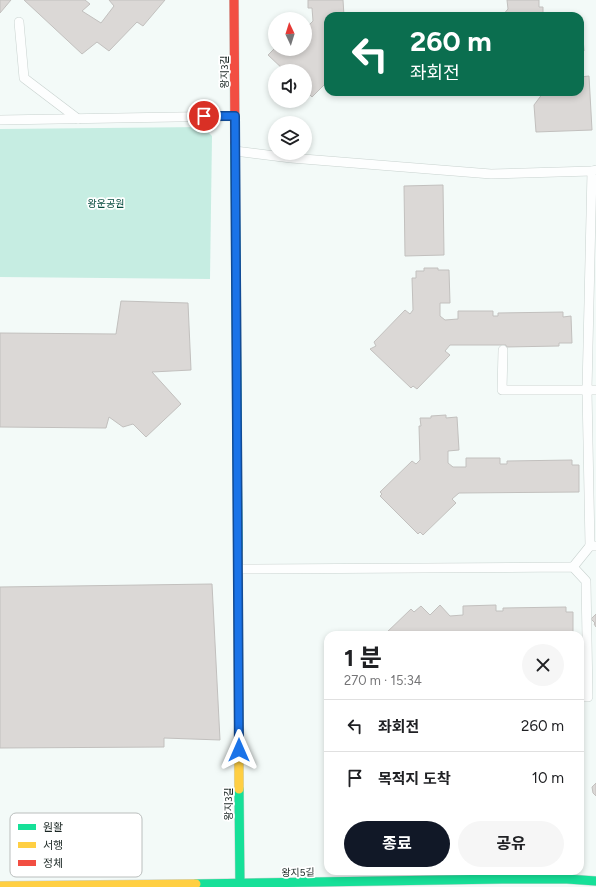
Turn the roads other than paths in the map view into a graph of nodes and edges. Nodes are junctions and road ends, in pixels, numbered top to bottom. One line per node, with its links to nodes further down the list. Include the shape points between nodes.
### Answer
1 (234, 0): 3 (street, 왕지3길)
2 (19, 22): 4 (lane, via 24,78)
3 (235, 116): 4 (lane); 6 (street, 왕지3길)
4 (78, 119): 5 (lane)
5 (0, 120)
6 (235, 151): 7 (lane, via 491,174); 12 (street, 왕지3길)
7 (594, 171): 9 (lane)
8 (503, 350): 9 (lane, via 502,390)
9 (592, 390): 10 (lane)
10 (593, 546): 11 (lane)
11 (573, 567): 12 (lane); 13 (lane, via 586,581)
12 (238, 569): 16 (street, 왕지3길)
13 (588, 697)
14 (596, 881): 16 (street, 왕지5길, via 502,879)
15 (0, 886): 16 (street, 왕지5길)
16 (240, 886)

